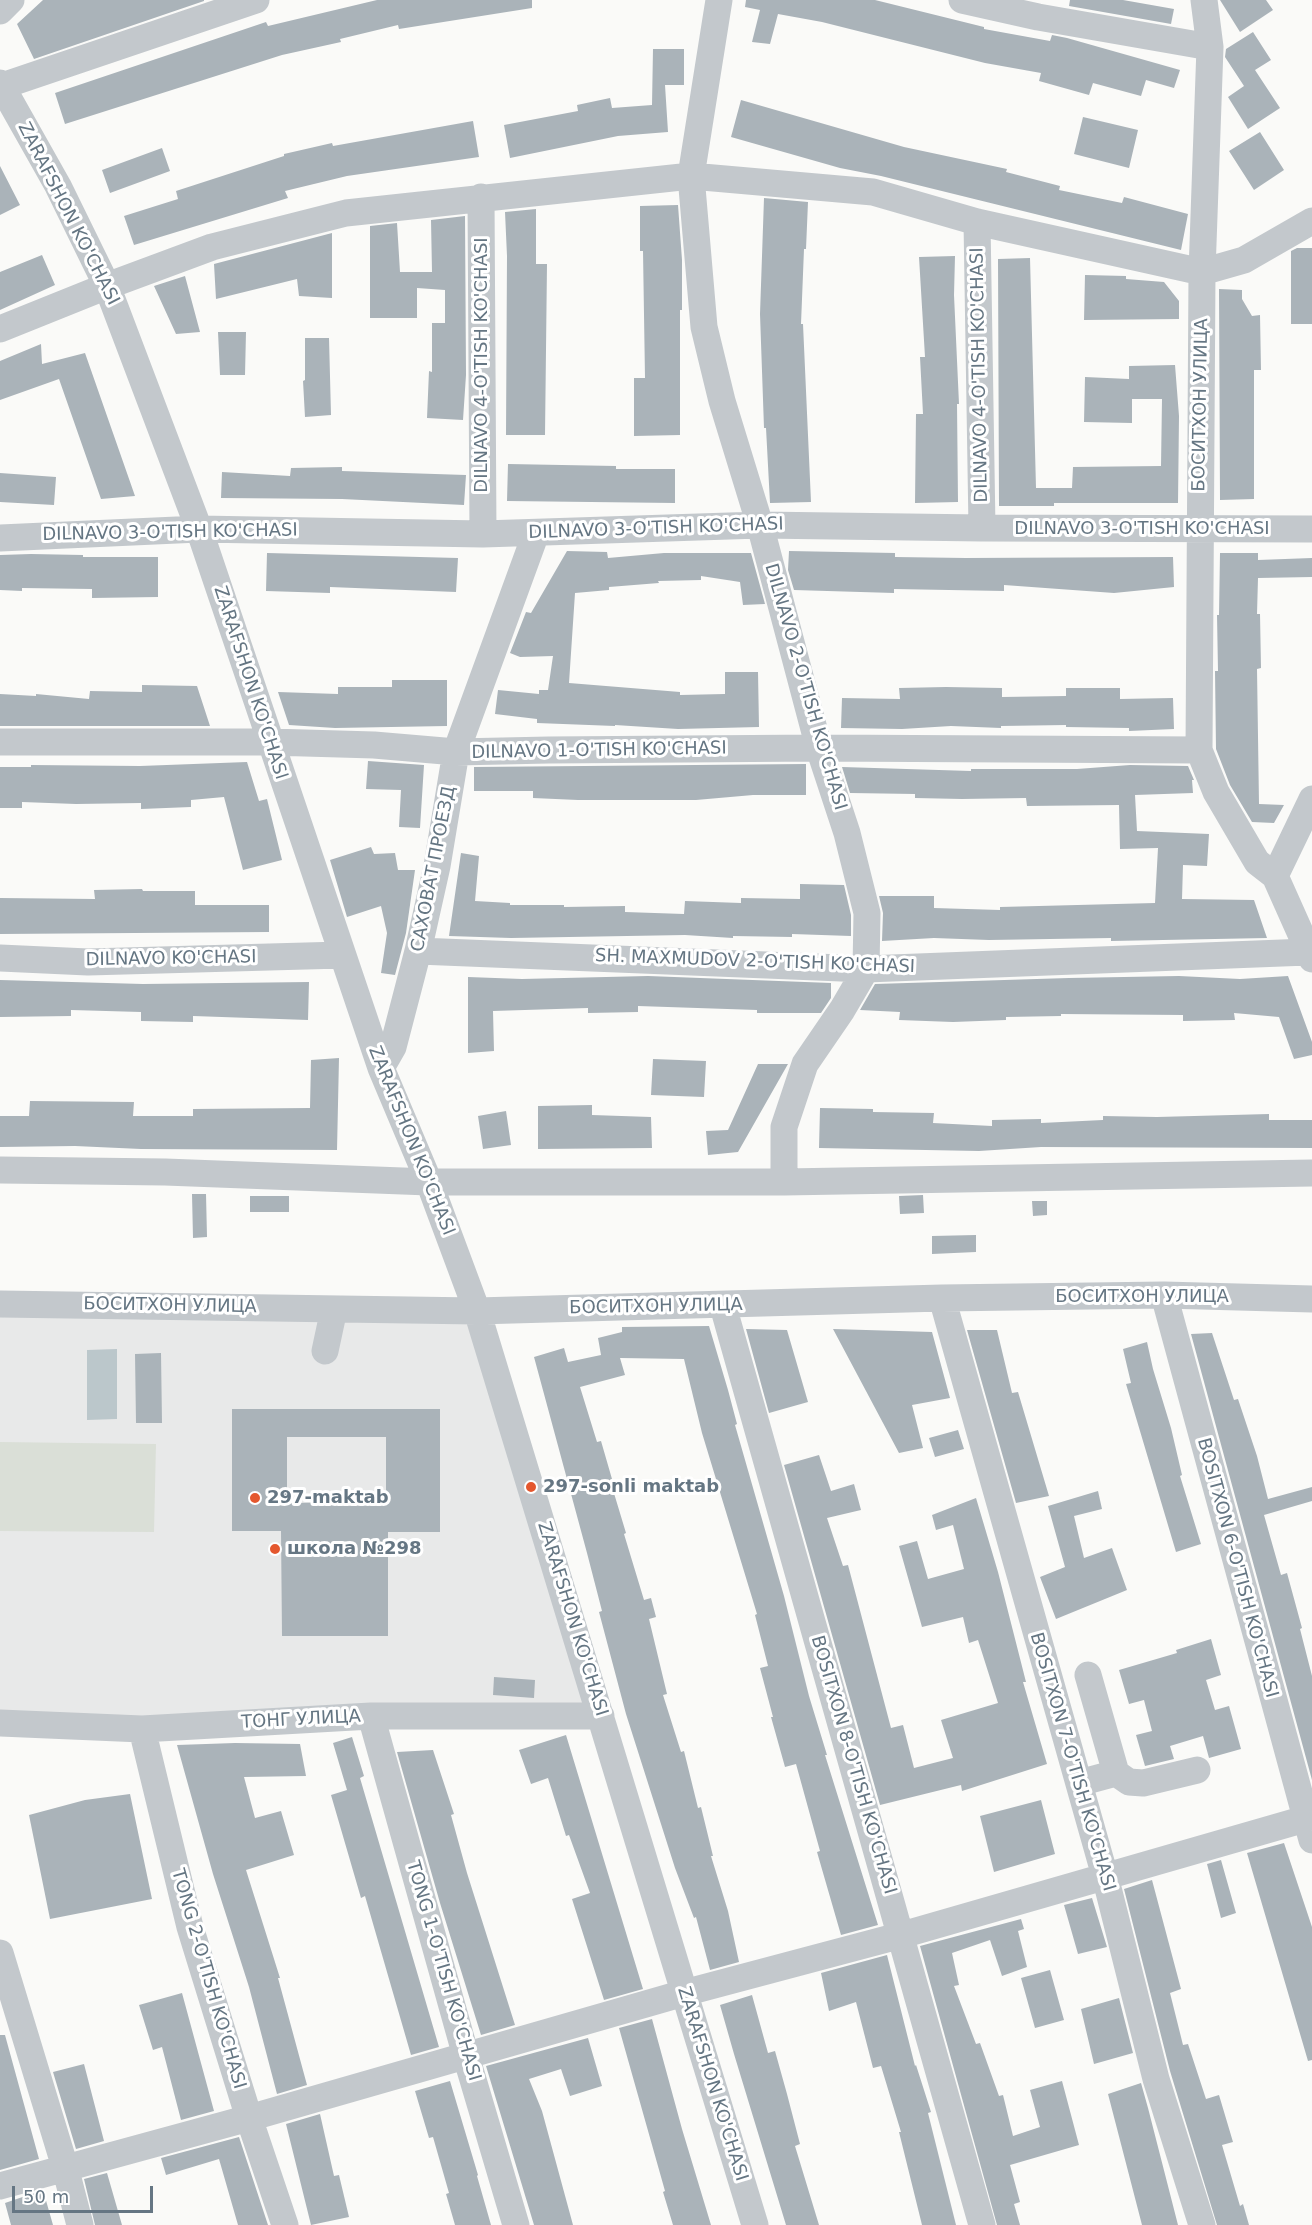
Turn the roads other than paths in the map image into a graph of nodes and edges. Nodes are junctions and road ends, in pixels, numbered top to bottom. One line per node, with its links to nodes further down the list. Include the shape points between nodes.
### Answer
1 (11, 0): 6 (street)
2 (256, 0): 8 (street)
3 (719, 0): 9 (street, DILNAVO 2-O'TISH KO'CHASI)
4 (962, 0): 7 (street)
5 (1204, 0): 7 (street, БОСИТХОН УЛИЦА)
6 (0, 11)
7 (1210, 47): 13 (street, БОСИТХОН УЛИЦА)
8 (1, 84): 14 (street, ZARAFSHON KO'CHASI, via 58,186)
9 (691, 176): 10 (street, DILNAVO 4-O'TISH KO'CHASI); 12 (street, DILNAVO 4-O'TISH KO'CHASI, via 873,192); 16 (street, DILNAVO 2-O'TISH KO'CHASI, via 704,327)
10 (481, 197): 14 (street, DILNAVO 4-O'TISH KO'CHASI, via 346,213 212,248); 22 (street, DILNAVO 4-O'TISH KO'CHASI)
11 (1312, 220): 13 (street, DILNAVO 4-O'TISH KO'CHASI, via 1244,260)
12 (977, 222): 13 (street, DILNAVO 4-O'TISH KO'CHASI); 17 (street, DILNAVO 4-O'TISH KO'CHASI)
13 (1202, 272): 19 (street, БОСИТХОН УЛИЦА)
14 (107, 286): 15 (street, DILNAVO 4-O'TISH KO'CHASI); 18 (street, ZARAFSHON KO'CHASI)
15 (0, 329)
16 (760, 525): 17 (street, DILNAVO 3-O'TISH KO'CHASI); 21 (street, DILNAVO 3-O'TISH KO'CHASI); 26 (street, DILNAVO 2-O'TISH KO'CHASI)
17 (982, 528): 19 (street, DILNAVO 3-O'TISH KO'CHASI)
18 (199, 529): 22 (street, DILNAVO 3-O'TISH KO'CHASI); 23 (street, DILNAVO 3-O'TISH KO'CHASI); 25 (street, ZARAFSHON KO'CHASI)
19 (1200, 529): 20 (street, DILNAVO 3-O'TISH KO'CHASI); 27 (street, БОСИТХОН УЛИЦА)
20 (1312, 529)
21 (536, 533): 22 (street, DILNAVO 3-O'TISH KO'CHASI); 28 (street, САХОВАТ ПРОЕЗД)
22 (483, 534)
23 (0, 538)
24 (0, 742): 25 (street, DILNAVO 1-O'TISH KO'CHASI)
25 (270, 742): 28 (street, DILNAVO 1-O'TISH KO'CHASI); 32 (street, ZARAFSHON KO'CHASI)
26 (819, 748): 27 (street, DILNAVO 1-O'TISH KO'CHASI); 28 (street, DILNAVO 1-O'TISH KO'CHASI); 35 (street, DILNAVO 2-O'TISH KO'CHASI, via 847,832 867,913)
27 (1199, 750): 30 (street, БОСИТХОН УЛИЦА, via 1216,792 1257,862)
28 (456, 752): 31 (street, САХОВАТ ПРОЕЗД)
29 (1312, 800): 30 (street)
30 (1275, 876): 33 (street, БОСИТХОН УЛИЦА)
31 (418, 951): 35 (street, SH. MAXMUDOV 2-O'TISH KO'CHASI); 36 (street, САХОВАТ ПРОЕЗД, via 393,1047)
32 (342, 955): 34 (street, DILNAVO KO'CHASI, via 88,962); 36 (street, ZARAFSHON KO'CHASI)
33 (1310, 956): 35 (street, SH. MAXMUDOV 2-O'TISH KO'CHASI)
34 (0, 958)
35 (866, 969): 40 (street, DILNAVO 2-O'TISH KO'CHASI, via 805,1064 784,1128)
36 (381, 1068): 39 (street, ZARAFSHON KO'CHASI)
37 (0, 1170): 39 (street)
38 (1312, 1173): 40 (street)
39 (429, 1182): 40 (street); 47 (street, ZARAFSHON KO'CHASI)
40 (784, 1182)
41 (1164, 1295): 42 (street, БОСИТХОН УЛИЦА); 43 (street, БОСИТХОН УЛИЦА); 57 (street, BOSITXON 6-O'TISH KO'CHASI)
42 (942, 1298): 45 (street, БОСИТХОН УЛИЦА); 56 (street, BOSITXON 7-O'TISH KO'CHASI)
43 (1312, 1299)
44 (0, 1304): 46 (street, БОСИТХОН УЛИЦА)
45 (723, 1306): 47 (street, БОСИТХОН УЛИЦА); 59 (street, BOSITXON 8-O'TISH KO'CHASI)
46 (334, 1309): 47 (street, БОСИТХОН УЛИЦА); 48 (street)
47 (477, 1311): 51 (street, ZARAFSHON KO'CHASI)
48 (325, 1351)
49 (1088, 1675): 55 (street)
50 (371, 1716): 51 (street, ТОНГ УЛИЦА); 53 (street, ТОНГ УЛИЦА); 62 (street, TONG 1-O'TISH KO'CHASI)
51 (601, 1716): 61 (street, ZARAFSHON KO'CHASI)
52 (0, 1723): 53 (street, ТОНГ УЛИЦА)
53 (142, 1729): 63 (street, TONG 2-O'TISH KO'CHASI, via 190,1927)
54 (1197, 1770): 55 (street, via 1143,1783 1129,1782)
55 (1116, 1773): 56 (street)
56 (1079, 1783): 58 (street, BOSITXON 7-O'TISH KO'CHASI)
57 (1309, 1829): 58 (street)
58 (1105, 1876): 59 (street); 71 (street, BOSITXON 7-O'TISH KO'CHASI, via 1156,2079)
59 (902, 1935): 61 (street); 70 (street, BOSITXON 8-O'TISH KO'CHASI)
60 (0, 1953): 64 (street)
61 (684, 1993): 62 (street); 69 (street, ZARAFSHON KO'CHASI)
62 (466, 2056): 63 (street); 68 (street, TONG 1-O'TISH KO'CHASI)
63 (249, 2118): 64 (street); 67 (street, TONG 2-O'TISH KO'CHASI)
64 (65, 2167): 65 (street); 66 (street)
65 (0, 2186)
66 (80, 2225)
67 (285, 2225)
68 (516, 2225)
69 (755, 2225)
70 (982, 2225)
71 (1202, 2225)

